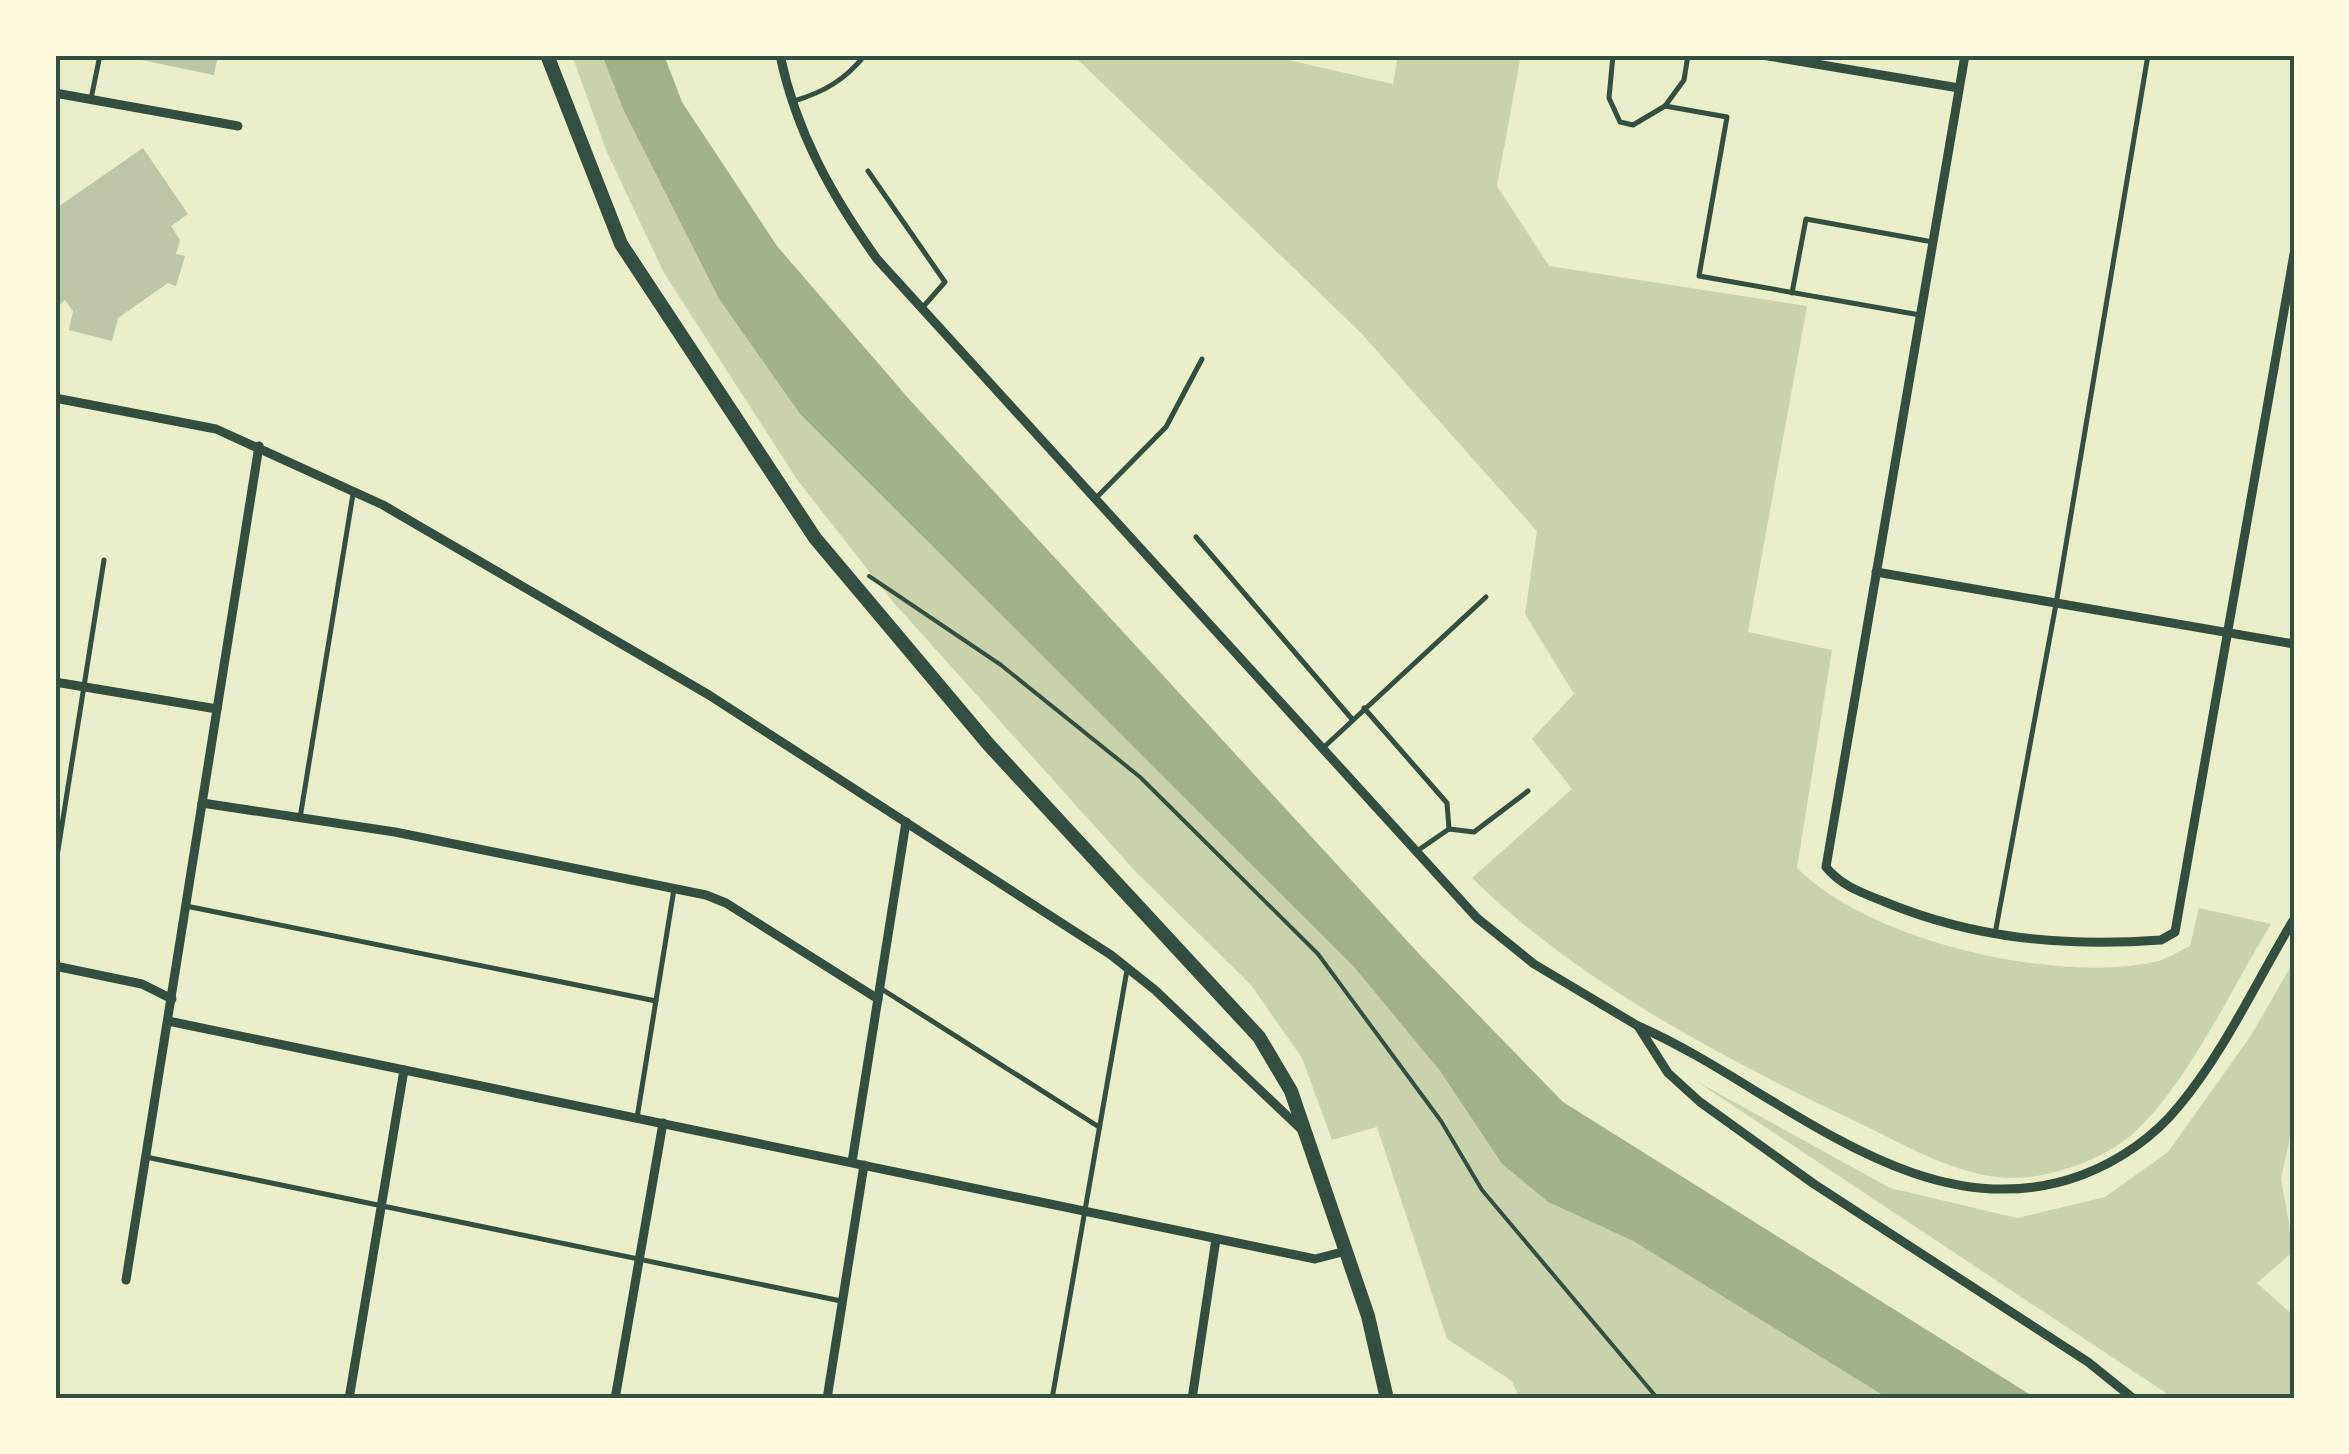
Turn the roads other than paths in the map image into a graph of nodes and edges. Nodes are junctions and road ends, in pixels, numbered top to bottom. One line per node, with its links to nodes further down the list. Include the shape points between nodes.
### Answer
1 (100, 55): 12 (lane)
2 (547, 55): 62 (main road, via 621,244 815,538 990,745 1259,1037 1291,1091)
3 (780, 55): 13 (street)
4 (865, 55): 13 (lane, via 825,91)
5 (1612, 55): 14 (lane, via 1610,98 1620,122 1633,125)
6 (1688, 55): 14 (lane, via 1684,80)
7 (1762, 55): 10 (street)
8 (1965, 55): 10 (street)
9 (2148, 55): 31 (lane)
10 (1959, 88): 17 (street)
11 (55, 92): 12 (street)
12 (91, 99): 15 (street)
13 (792, 102): 20 (street, via 844,212)
14 (1665, 106): 19 (lane, via 1728,117 1699,276)
15 (238, 126)
16 (868, 172): 20 (lane, via 946,282)
17 (1933, 242): 19 (lane, via 1806,219); 21 (street)
18 (2294, 254): 32 (street)
19 (1792, 292): 21 (lane)
20 (921, 310): 26 (street)
21 (1920, 315): 29 (street)
22 (1202, 359): 26 (lane, via 1166,427)
23 (55, 398): 24 (street, via 182,421)
24 (258, 446): 25 (street); 37 (street)
25 (353, 491): 42 (lane); 43 (street, via 474,554)
26 (1096, 498): 39 (street)
27 (1196, 537): 38 (lane)
28 (104, 560): 35 (lane)
29 (1876, 572): 31 (street); 50 (street, via 1826,867 1852,888 1903,910)
30 (1486, 597): 36 (lane)
31 (2056, 604): 32 (street); 50 (lane)
32 (2229, 633): 33 (street); 50 (street, via 2173,934 2100,944)
33 (2294, 644)
34 (55, 682): 35 (street)
35 (84, 687): 37 (street); 46 (lane)
36 (1364, 708): 38 (lane); 44 (lane, via 1448,803)
37 (217, 709): 41 (street)
38 (1352, 719): 39 (lane)
39 (1322, 748): 45 (street)
40 (1528, 791): 44 (lane, via 1474,832)
41 (202, 803): 42 (street); 48 (street)
42 (300, 818): 47 (street)
43 (906, 822): 52 (street); 53 (street)
44 (1449, 829): 45 (lane)
45 (1416, 852): 57 (street, via 1510,947)
46 (55, 869)
47 (674, 889): 53 (street, via 726,903); 55 (lane)
48 (186, 906): 54 (street); 55 (lane)
49 (2294, 919): 57 (street, via 2178,1108 2098,1169 2027,1190 1958,1187 1914,1174)
50 (1995, 934)
51 (55, 966): 54 (street, via 142,984)
52 (1127, 968): 61 (lane); 62 (street)
53 (879, 994): 61 (lane); 64 (street)
54 (172, 999): 56 (street)
55 (656, 1001): 59 (lane)
56 (168, 1021): 58 (street); 63 (street)
57 (1638, 1026): 79 (street, via 1668,1072 1700,1102)
58 (404, 1070): 59 (street); 66 (street)
59 (637, 1118): 60 (street)
60 (662, 1123): 64 (street); 70 (street)
61 (1100, 1127): 67 (lane)
62 (1305, 1133): 69 (main road)
63 (146, 1157): 66 (lane); 71 (street)
64 (852, 1162): 65 (street)
65 (864, 1165): 67 (street); 72 (street)
66 (382, 1205): 70 (lane); 73 (street)
67 (1084, 1212): 68 (street); 76 (lane)
68 (1216, 1239): 69 (street, via 1315,1259); 77 (street)
69 (1346, 1251): 78 (main road)
70 (640, 1257): 72 (lane); 74 (street)
71 (126, 1280)
72 (841, 1301): 75 (street)
73 (349, 1399)
74 (615, 1399)
75 (827, 1399)
76 (1052, 1399)
77 (1192, 1399)
78 (1387, 1399)
79 (2134, 1399)

